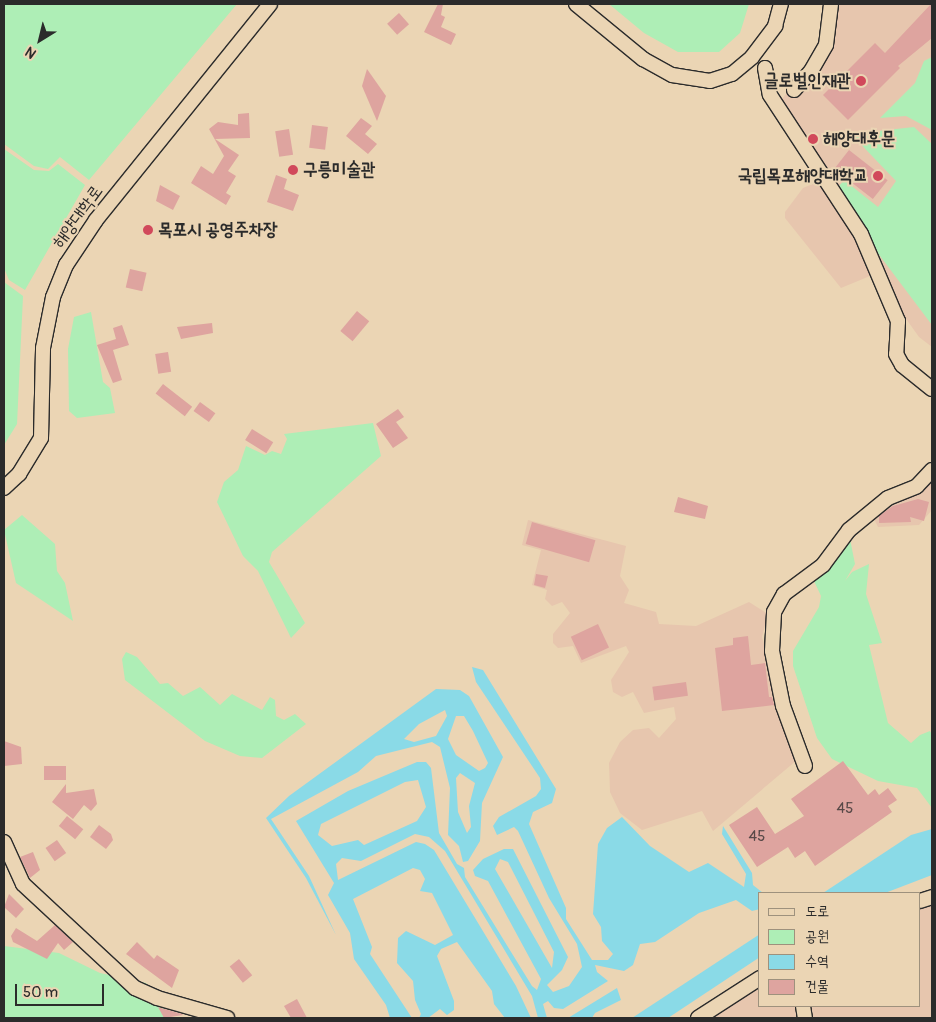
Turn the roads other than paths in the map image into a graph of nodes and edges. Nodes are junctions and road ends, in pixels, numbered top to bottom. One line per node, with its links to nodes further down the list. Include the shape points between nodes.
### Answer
1 (270, 4): 9 (street, 해양대학로, via 96,220 66,266 53,297 43,348 41,438 19,474)
2 (576, 4): 3 (street, via 643,59 672,75 710,81 732,74 752,57 775,26)
3 (782, 4)
4 (831, 4): 6 (street, via 826,45 811,71)
5 (765, 68): 7 (street, via 770,95 861,234 898,321 896,354 902,365)
6 (794, 90)
7 (932, 389)
8 (932, 470): 10 (street, via 917,486 888,498 849,530 823,565 784,594 774,612 772,651 782,706)
9 (4, 488)
10 (806, 766)
11 (4, 842): 13 (street, via 23,884 135,988 157,998)
12 (758, 979): 14 (street)
13 (227, 1018)
14 (698, 1018)

